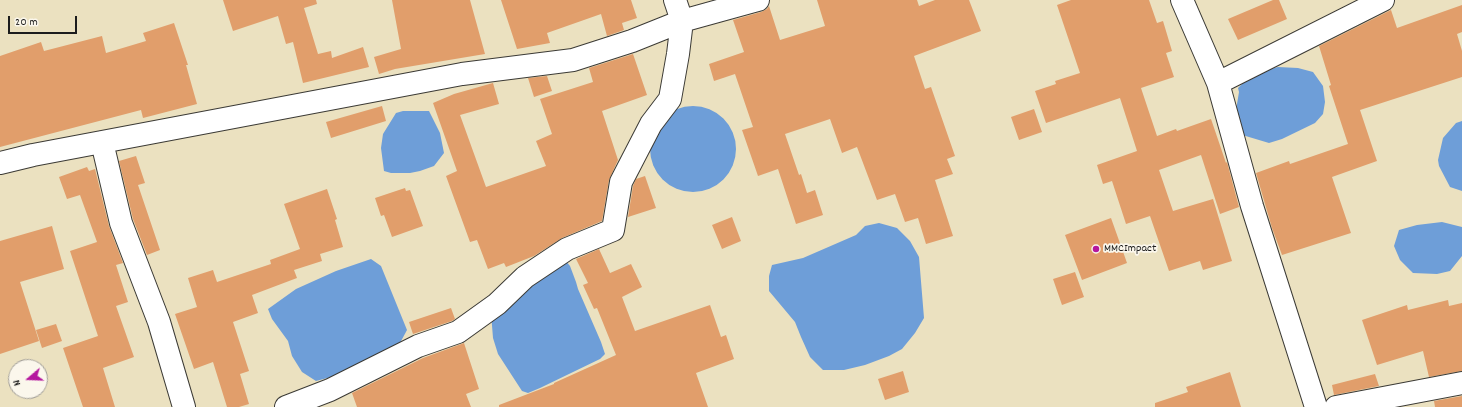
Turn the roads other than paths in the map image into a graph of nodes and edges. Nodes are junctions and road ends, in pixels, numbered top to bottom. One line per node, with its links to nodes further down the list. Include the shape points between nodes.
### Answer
1 (675, 0): 5 (street)
2 (758, 0): 5 (street)
3 (1182, 0): 6 (street)
4 (1383, 0): 6 (street)
5 (682, 21): 7 (street, via 573,60 462,74); 11 (street, via 670,99 650,124 621,182 613,230 567,249 525,277 497,304 458,332 418,346 330,390)
6 (1218, 83): 12 (street, via 1252,206)
7 (102, 142): 8 (street); 10 (street, via 121,223 160,322)
8 (0, 163)
9 (1462, 383): 13 (street)
10 (184, 407)
11 (286, 407)
12 (1316, 407)
13 (1336, 407)

